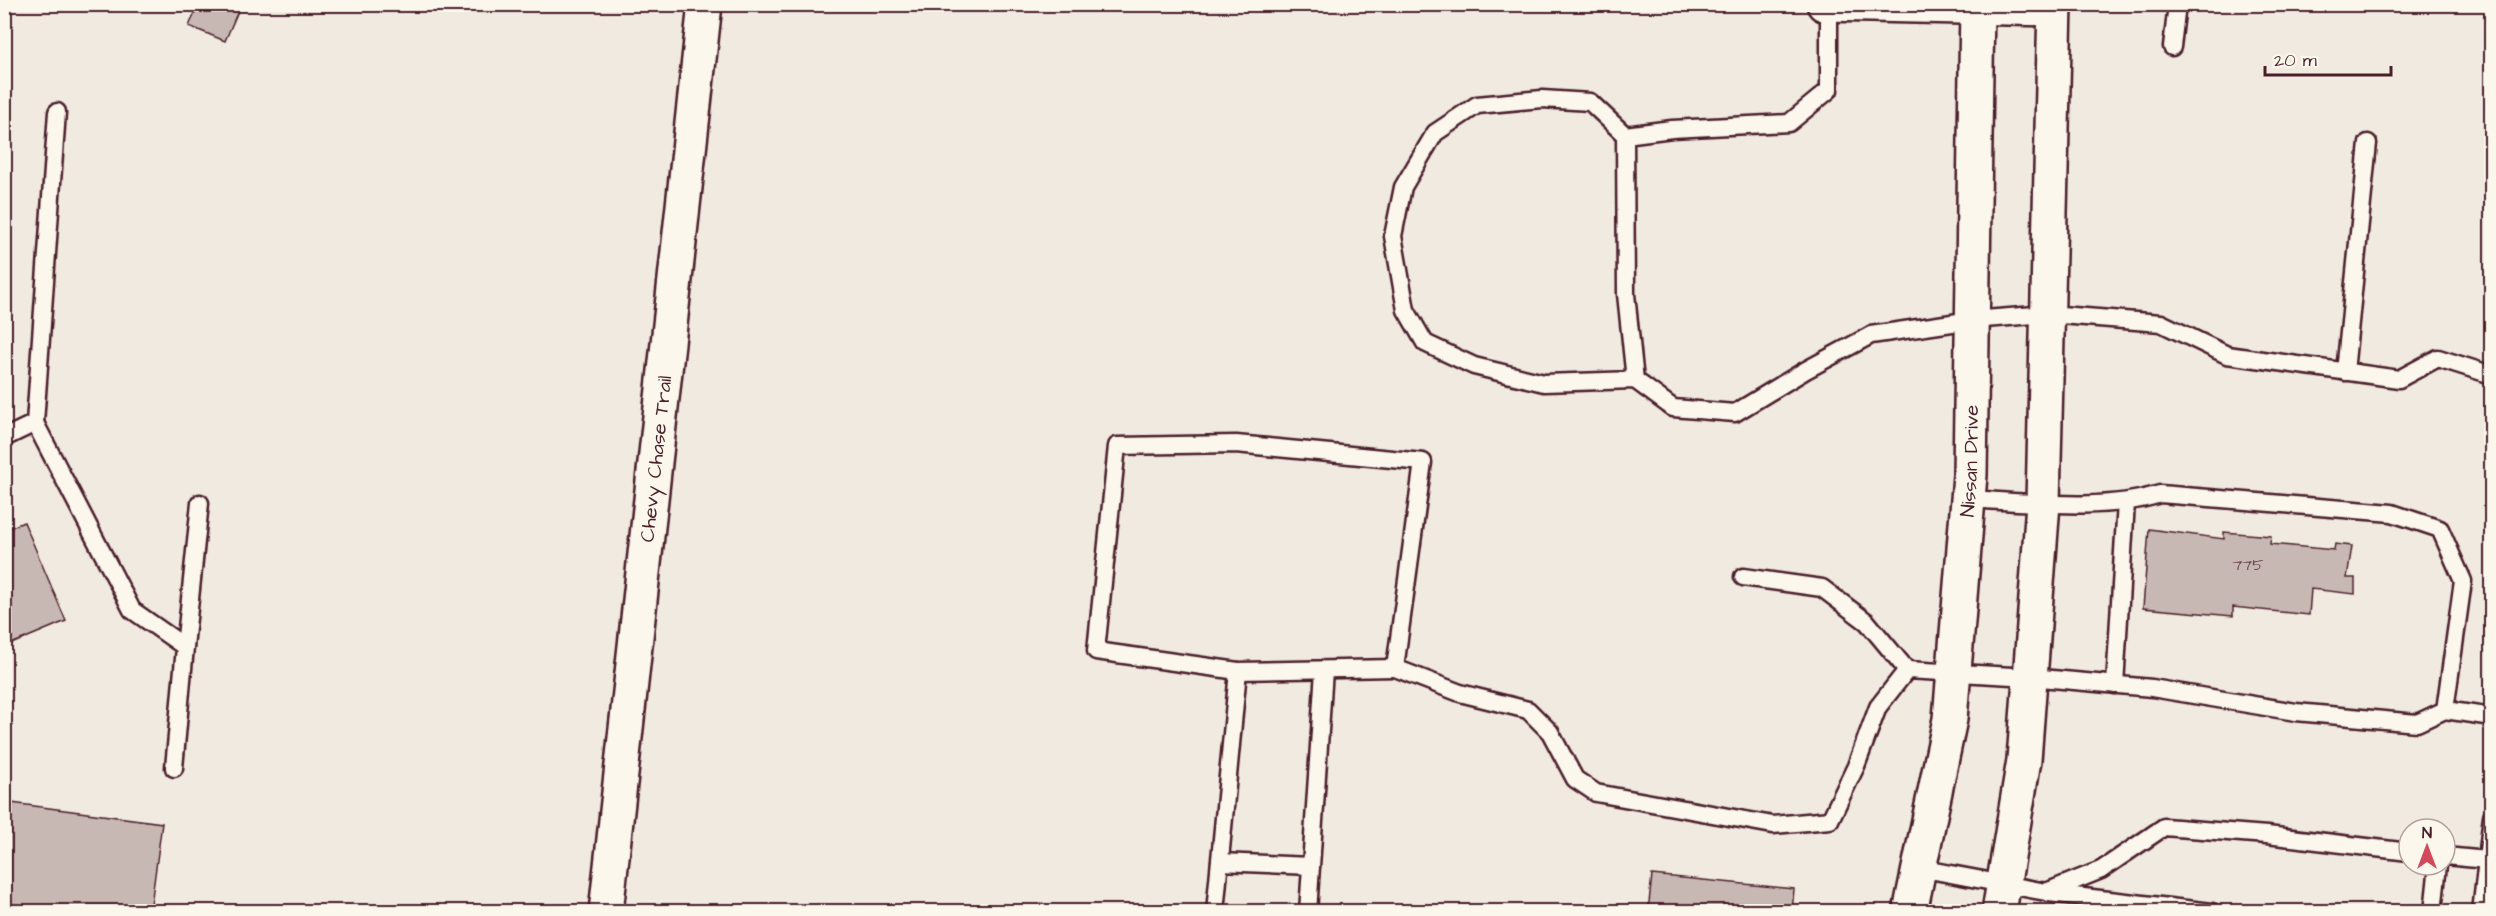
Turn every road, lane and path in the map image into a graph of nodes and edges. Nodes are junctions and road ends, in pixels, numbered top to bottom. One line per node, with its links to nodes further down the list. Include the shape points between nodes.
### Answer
1 (705, 4): 43 (main road, Chevy Chase Trail)
2 (1827, 4): 4 (main road); 8 (lane, via 1829,90 1789,123)
3 (2177, 4): 6 (lane)
4 (1977, 5): 5 (main road); 11 (main road, Nissan Drive)
5 (2055, 7): 10 (main road)
6 (2172, 47)
7 (57, 112): 15 (lane)
8 (1625, 135): 14 (lane, via 1626,294); 14 (lane, via 1590,102 1542,99 1477,105 1435,133 1403,187 1393,236 1406,310 1425,343 1474,366 1544,383)
9 (2368, 143): 12 (lane)
10 (2048, 314): 11 (lane); 12 (lane, via 2161,324 2227,355); 20 (main road)
11 (1972, 320): 14 (lane, via 1871,335 1735,413 1673,408); 17 (main road, Nissan Drive)
12 (2345, 372): 13 (lane, via 2399,379 2438,358)
13 (2492, 375)
14 (1635, 380)
15 (35, 423): 16 (lane); 22 (lane, via 132,610)
16 (4, 438)
17 (1968, 499): 20 (lane); 27 (main road, Nissan Drive)
18 (2126, 502): 20 (lane); 29 (lane); 30 (lane, via 2160,494 2392,513 2440,529 2463,581)
19 (200, 503): 22 (lane)
20 (2043, 503): 28 (main road)
21 (1743, 577): 25 (lane, via 1821,588 1868,622)
22 (185, 647): 32 (lane)
23 (1395, 668): 24 (lane); 25 (lane, via 1460,693 1528,710 1550,732 1575,779 1596,793 1773,825 1830,820 1878,707); 26 (lane, via 1423,462 1236,444 1117,446 1096,651)
24 (1324, 670): 26 (lane); 38 (lane)
25 (1907, 670): 27 (lane)
26 (1238, 671): 37 (lane)
27 (1954, 673): 28 (lane); 39 (main road, Nissan Drive, via 1950,719)
28 (2030, 677): 29 (lane); 42 (main road, via 2024,760)
29 (2115, 685): 30 (lane, via 2296,712 2417,723)
30 (2445, 710): 31 (lane)
31 (2492, 717)
32 (174, 768)
33 (2492, 816): 36 (lane)
34 (2397, 851): 41 (lane, via 2164,827 2101,870)
35 (2457, 857): 36 (lane)
36 (2487, 860): 49 (lane)
37 (1220, 862): 38 (lane); 44 (lane)
38 (1311, 866): 45 (lane)
39 (1919, 868): 42 (lane); 46 (main road, Nissan Drive)
40 (2437, 877): 48 (lane)
41 (2046, 892): 42 (lane); 47 (lane)
42 (2001, 899)
43 (606, 912)
44 (1215, 912)
45 (1308, 912)
46 (1910, 912)
47 (2212, 912)
48 (2433, 912)
49 (2481, 912)

